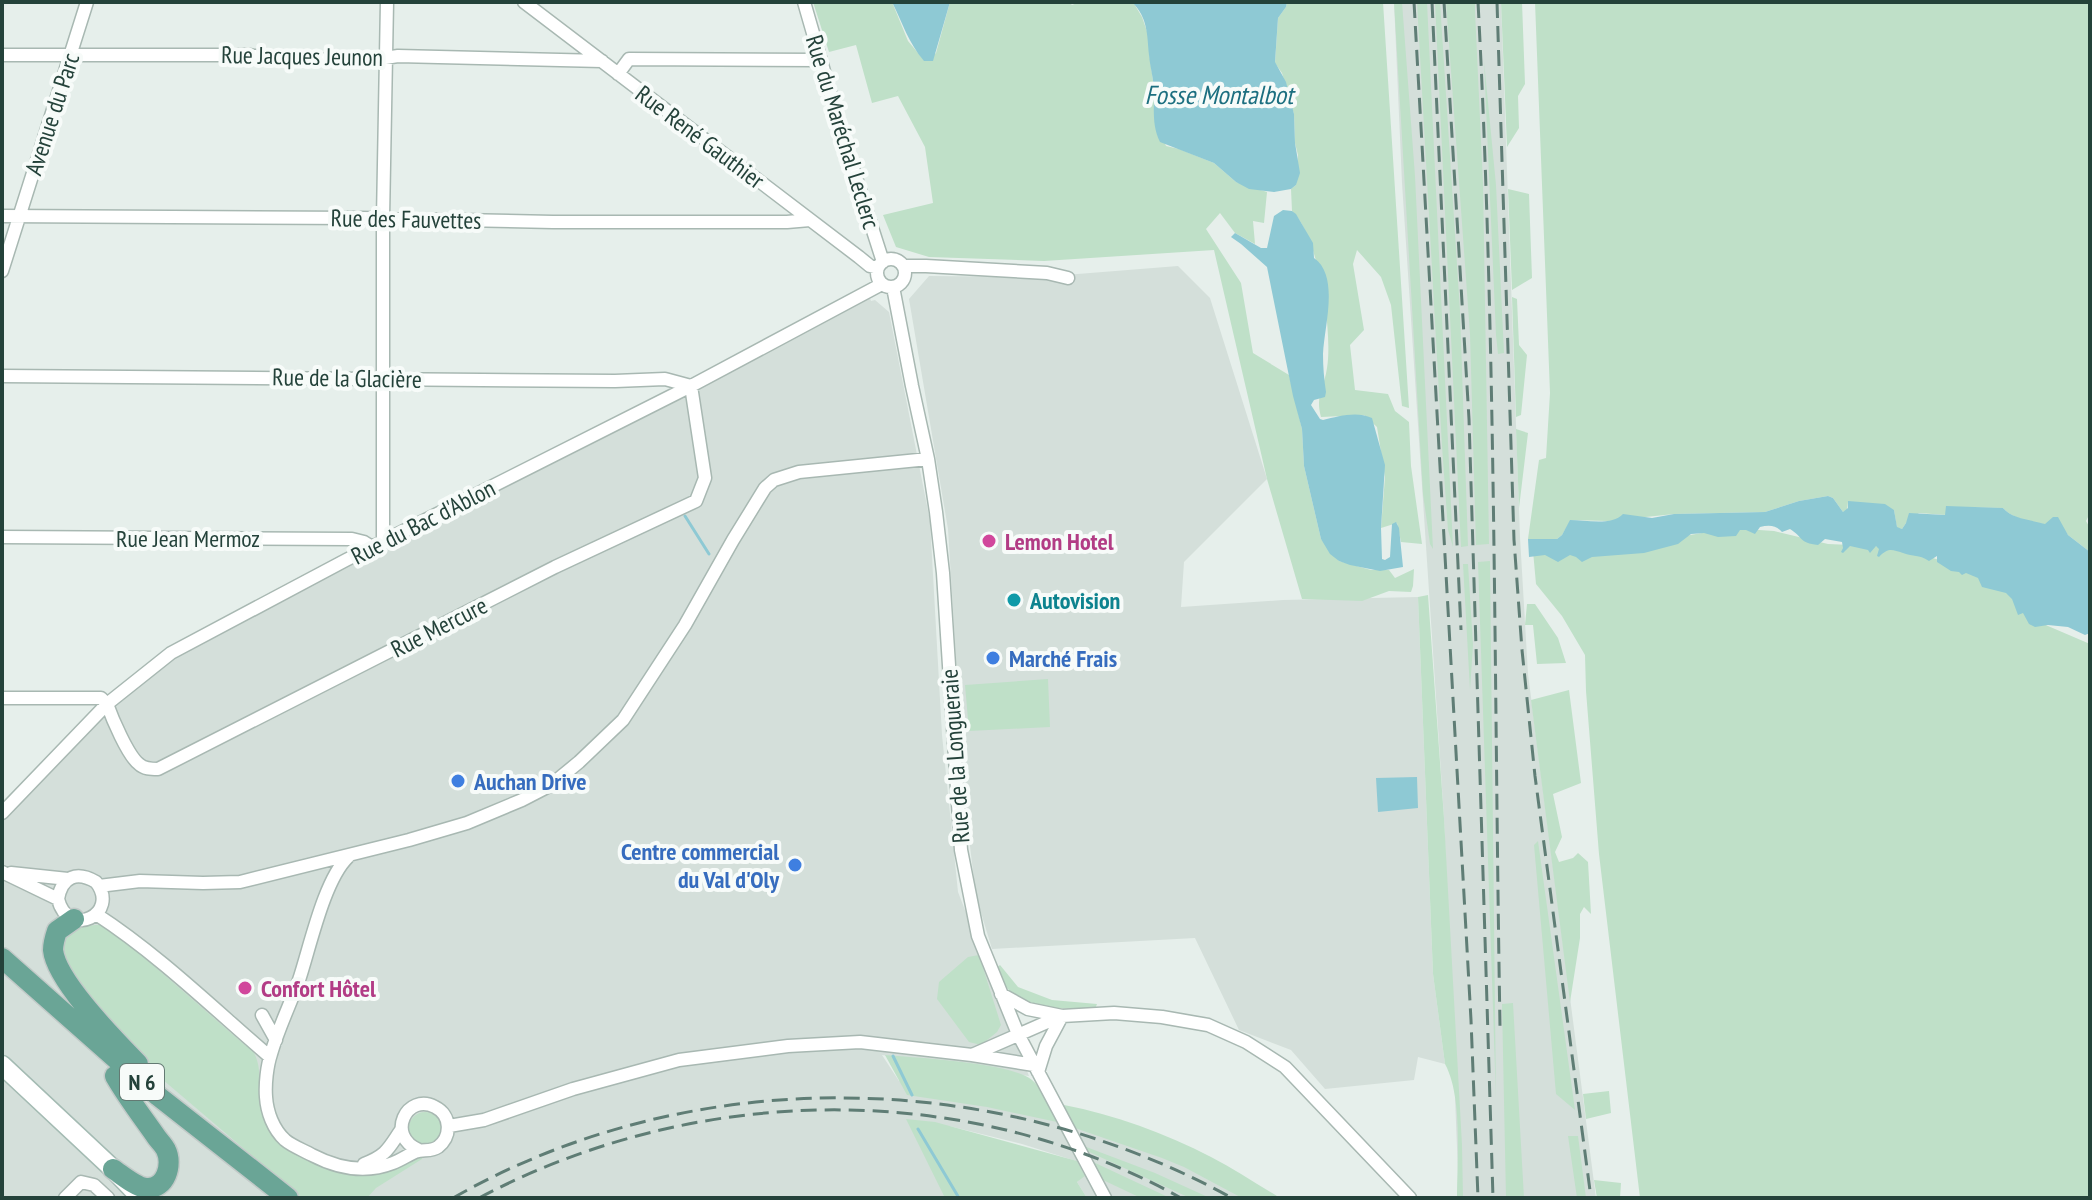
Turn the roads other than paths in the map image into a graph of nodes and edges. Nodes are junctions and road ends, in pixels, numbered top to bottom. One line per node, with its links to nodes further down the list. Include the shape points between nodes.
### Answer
1 (87, 2): 6 (street, Avenue du Parc)
2 (387, 2): 7 (street)
3 (524, 2): 9 (street, Rue René Gauthier)
4 (804, 2): 8 (street, Rue du Maréchal Leclerc)
5 (2, 55): 6 (street, Rue Jacques Jeunon)
6 (70, 55): 7 (street, Rue Jacques Jeunon); 12 (street, Avenue du Parc)
7 (387, 59): 9 (street, Rue Jacques Jeunon); 13 (street)
8 (820, 60): 10 (street, via 629,59); 15 (street, Rue du Maréchal Leclerc)
9 (602, 61): 10 (street, Rue René Gauthier)
10 (618, 74): 14 (street, Rue René Gauthier)
11 (2, 216): 12 (street, Rue des Fauvettes)
12 (19, 216): 13 (street, Rue des Fauvettes); 17 (street, Avenue du Parc)
13 (383, 218): 14 (street, Rue des Fauvettes); 21 (street)
14 (810, 220): 15 (street, Rue René Gauthier, via 870,266)
15 (880, 265): 16 (street, via 892,259); 19 (street, via 877,277)
16 (903, 266): 18 (street); 19 (street, via 903,279 897,286)
17 (2, 271)
18 (1068, 278)
19 (887, 286): 23 (street, Rue du Bac d'Ablon); 25 (street, Rue de la Longueraie)
20 (2, 376): 21 (street, Rue de la Glacière)
21 (384, 378): 22 (street, Rue de la Glacière); 27 (street)
22 (649, 379): 23 (street, Rue de la Glacière); 24 (street)
23 (691, 386): 24 (street, Rue du Bac d'Ablon); 29 (street, Rue Mercure, via 705,478 696,501 158,769 134,760)
24 (663, 400): 27 (street, Rue du Bac d'Ablon)
25 (928, 459): 31 (street, via 799,472 774,480 623,720 579,762 551,785 467,823); 42 (street, Rue de la Longueraie, via 943,573 961,850 978,936)
26 (2, 537): 27 (street, Rue Jean Mermoz, via 352,539)
27 (377, 545): 29 (street, Rue du Bac d'Ablon, via 171,653)
28 (2, 698): 29 (street, via 101,698)
29 (107, 704): 30 (street, Rue du Bac d'Ablon)
30 (2, 813)
31 (351, 855): 32 (street); 37 (street, via 337,869)
32 (317, 864): 35 (street, via 240,882); 37 (street)
33 (2, 872): 34 (street); 36 (street)
34 (68, 879): 35 (street, via 90,878); 36 (street)
35 (99, 886): 38 (street, via 103,894)
36 (58, 899): 39 (street)
37 (324, 902): 46 (street)
38 (96, 914): 39 (street); 48 (street, via 156,957)
39 (74, 919): 53 (main road, via 57,931 56,961 89,1010 165,1090)
40 (2, 958): 53 (main road, N 6)
41 (2, 976): 51 (main road, N 6)
42 (1001, 994): 44 (street, via 1028,1009); 45 (street, Rue de la Longueraie)
43 (262, 1015): 46 (street)
44 (1062, 1016): 45 (street); 50 (street); 66 (street, via 1162,1017 1208,1025 1246,1042 1285,1067)
45 (1018, 1034): 47 (street); 50 (street, Rue de la Longueraie)
46 (276, 1040): 48 (street)
47 (972, 1055): 50 (street); 54 (street, via 860,1042 679,1060)
48 (270, 1057): 57 (street, via 270,1120 285,1141 338,1167)
49 (2, 1065): 58 (main road)
50 (1036, 1068): 65 (street, Rue de la Longueraie)
51 (115, 1076): 58 (main road, via 167,1151 169,1162 167,1174 155,1187 146,1188); 63 (main road, N 6)
52 (2, 1077): 61 (main road)
53 (172, 1107): 64 (main road, N 6)
54 (449, 1126): 55 (street, via 442,1111 422,1104 409,1110); 56 (street, via 440,1146)
55 (401, 1130): 56 (street, via 407,1143); 57 (street, via 389,1150)
56 (419, 1150): 57 (street, via 393,1163)
57 (354, 1168)
58 (113, 1169): 62 (main road)
59 (65, 1198): 60 (street, via 81,1182 94,1185)
60 (108, 1198)
61 (134, 1198)
62 (141, 1198)
63 (266, 1198)
64 (288, 1198)
65 (1105, 1198)
66 (1410, 1198)

